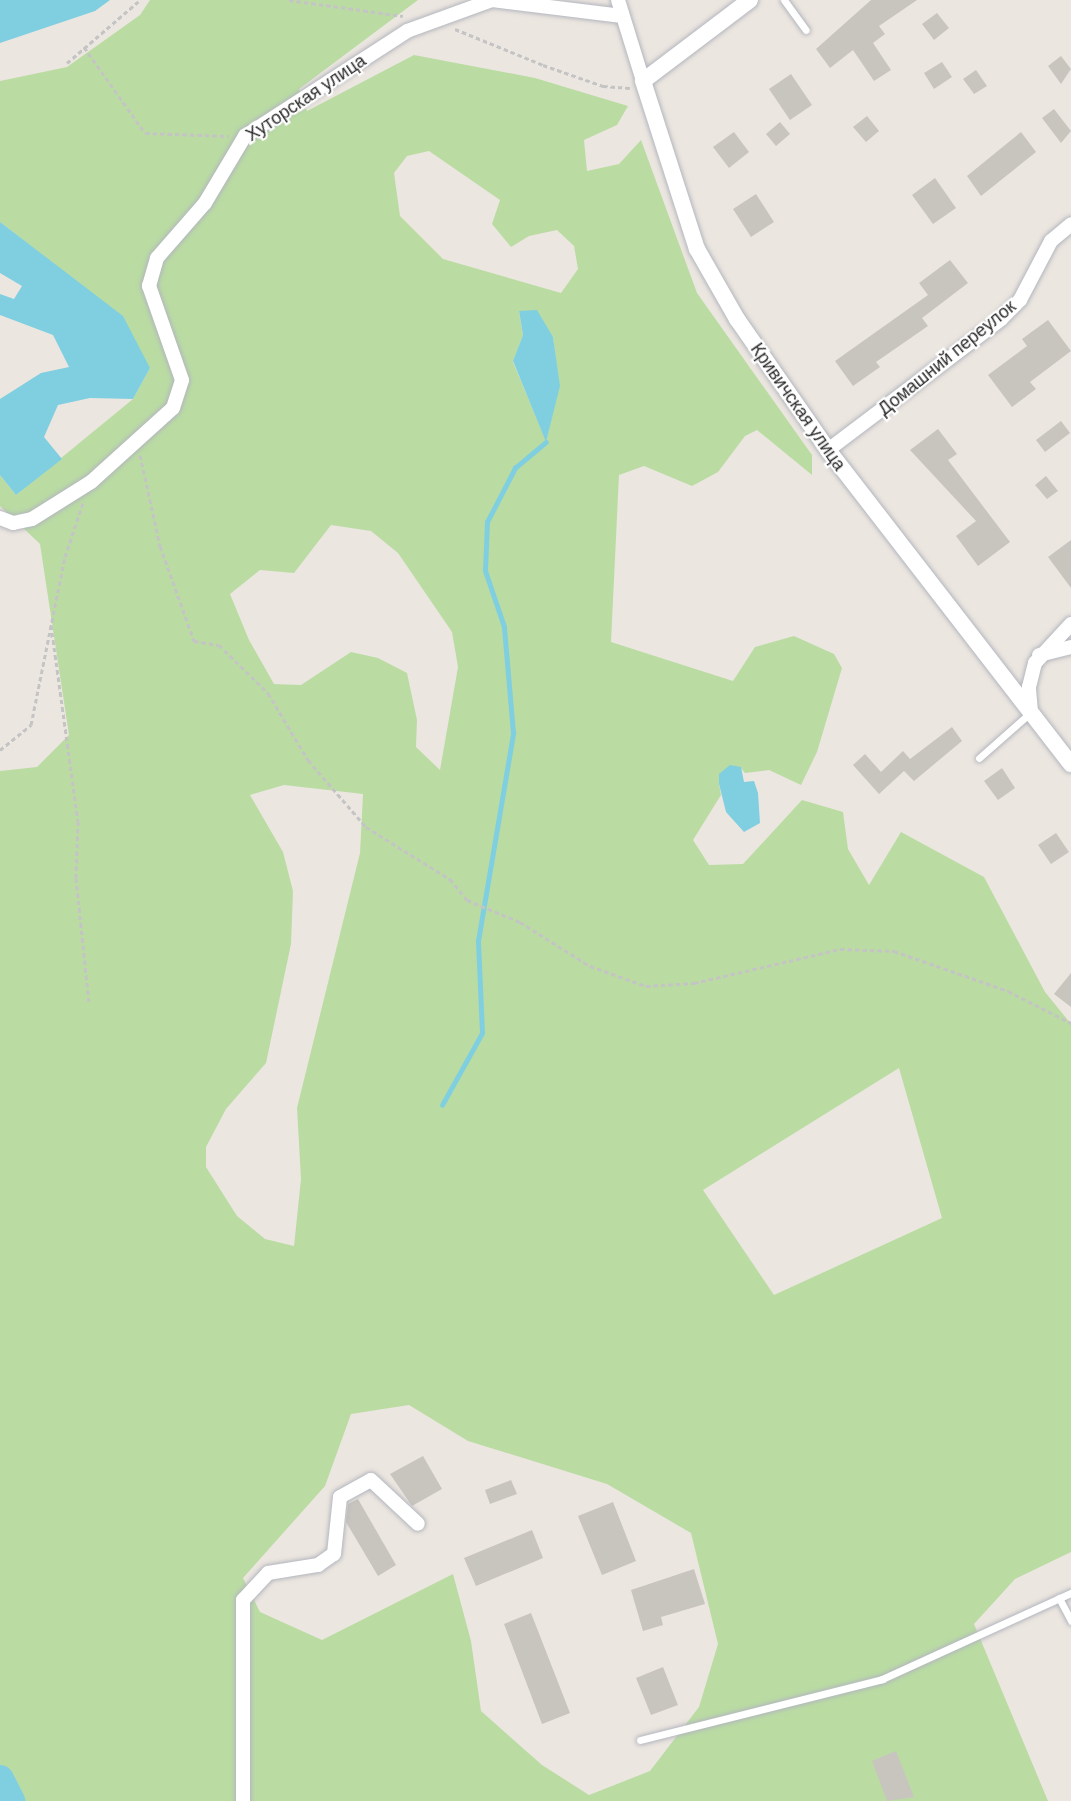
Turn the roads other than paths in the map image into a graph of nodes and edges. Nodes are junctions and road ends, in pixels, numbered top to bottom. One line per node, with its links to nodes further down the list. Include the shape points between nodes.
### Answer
1 (618, 0): 4 (street, Кривичская улица)
2 (750, 0): 6 (street)
3 (784, 0): 5 (lane)
4 (622, 16): 6 (street, Кривичская улица); 9 (street, Хуторская улица, via 492,0 407,31 245,136 205,203 157,258 149,286 182,380 173,408 91,482 32,519 13,523)
5 (806, 30)
6 (644, 85): 8 (street, Кривичская улица, via 673,185 710,276)
7 (1071, 224): 8 (street, Домашний переулок, via 1050,241 1020,300 1001,319)
8 (828, 450): 13 (street, Кривичская улица)
9 (0, 518)
10 (1071, 624): 12 (street)
11 (1071, 647): 12 (street)
12 (1039, 655): 13 (street, via 1029,687)
13 (1031, 712): 14 (lane); 15 (street, Кривичская улица)
14 (980, 758)
15 (1071, 764)
16 (418, 1524): 21 (street, via 371,1480 340,1497 334,1554 318,1566 268,1573 243,1600)
17 (1071, 1593): 18 (lane)
18 (1059, 1598): 19 (lane); 20 (lane, via 882,1679)
19 (1071, 1621)
20 (640, 1740)
21 (243, 1801)

